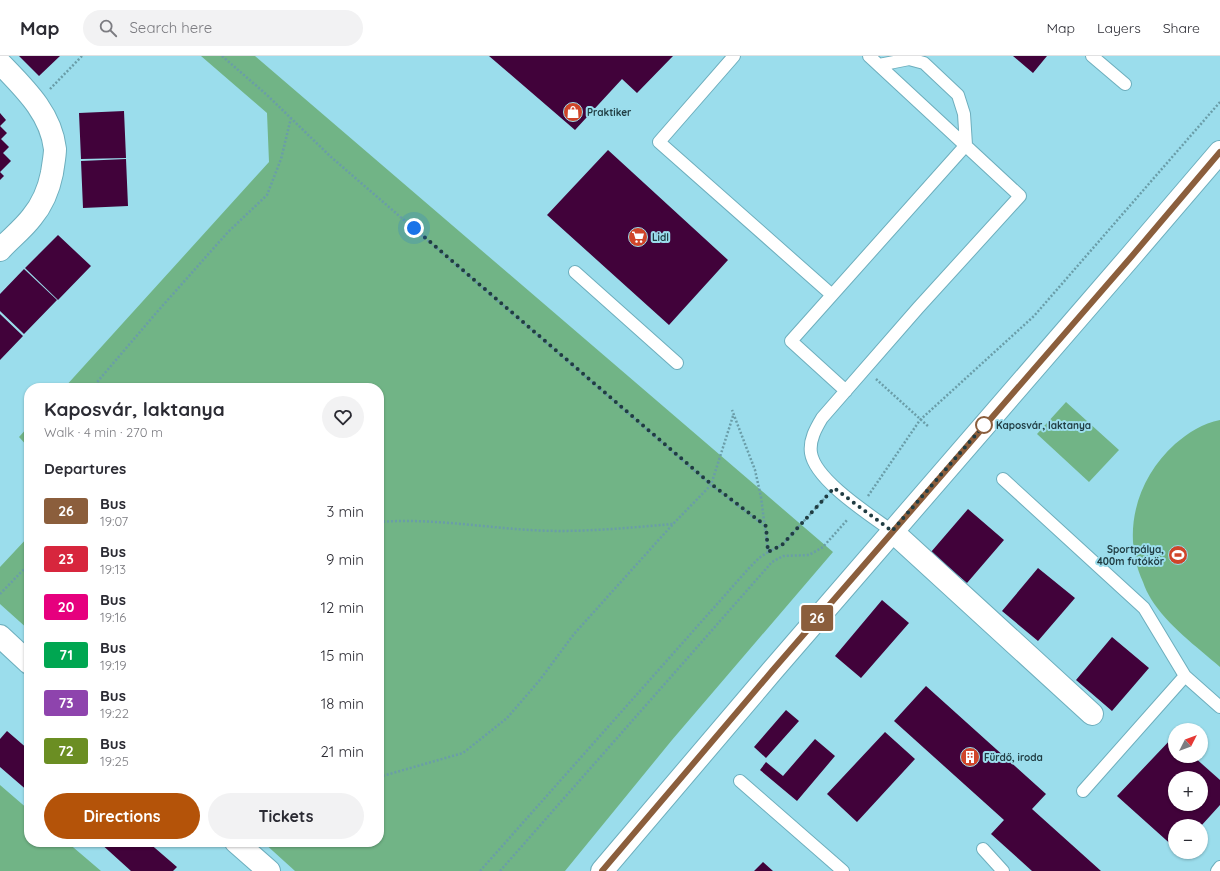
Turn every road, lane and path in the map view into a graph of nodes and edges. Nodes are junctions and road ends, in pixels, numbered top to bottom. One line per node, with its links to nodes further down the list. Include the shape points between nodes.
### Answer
1 (82, 56): 9 (path)
2 (222, 56): 10 (path)
3 (734, 56): 15 (lane, via 659,142)
4 (869, 56): 7 (lane)
5 (1092, 56): 8 (lane)
6 (0, 63): 9 (main road)
7 (879, 65): 11 (lane); 11 (lane, via 909,59 924,64 958,95 964,114)
8 (1125, 84)
9 (36, 104): 13 (main road, via 48,123 55,150 51,180 32,217)
10 (291, 118): 18 (path, via 267,194 228,232); 24 (path, via 330,157)
11 (966, 146): 15 (lane); 17 (lane, via 1020,196)
12 (1220, 152): 29 (main road)
13 (0, 250)
14 (575, 272): 16 (lane)
15 (832, 295): 19 (lane, via 791,341)
16 (677, 363)
17 (865, 369): 19 (lane); 22 (path)
18 (96, 383)
19 (846, 391): 25 (lane, via 822,418 813,435 811,453 818,470)
20 (732, 410): 21 (path)
21 (733, 415): 24 (path); 28 (path, via 755,470)
22 (929, 428)
23 (1004, 479): 35 (lane, via 1144,608)
24 (711, 484): 27 (path); 28 (path)
25 (834, 488): 29 (lane); 30 (path, via 782,545)
26 (384, 522): 27 (path, via 450,522 532,530 602,530)
27 (674, 524): 38 (path, via 574,634 507,718 463,753)
28 (766, 526): 30 (path)
29 (892, 531): 37 (main road); 46 (main road)
30 (768, 552): 45 (path, via 750,567)
31 (24, 569): 32 (path)
32 (0, 594)
33 (2, 641): 34 (main road)
34 (24, 659)
35 (1184, 676): 36 (lane); 40 (lane)
36 (1220, 707)
37 (1092, 714)
38 (384, 776)
39 (740, 781): 47 (lane)
40 (1083, 791)
41 (242, 847): 44 (main road)
42 (983, 849): 48 (lane)
43 (1220, 867): 49 (lane)
44 (269, 871)
45 (480, 871)
46 (602, 871)
47 (843, 871)
48 (1003, 871)
49 (1216, 871)

